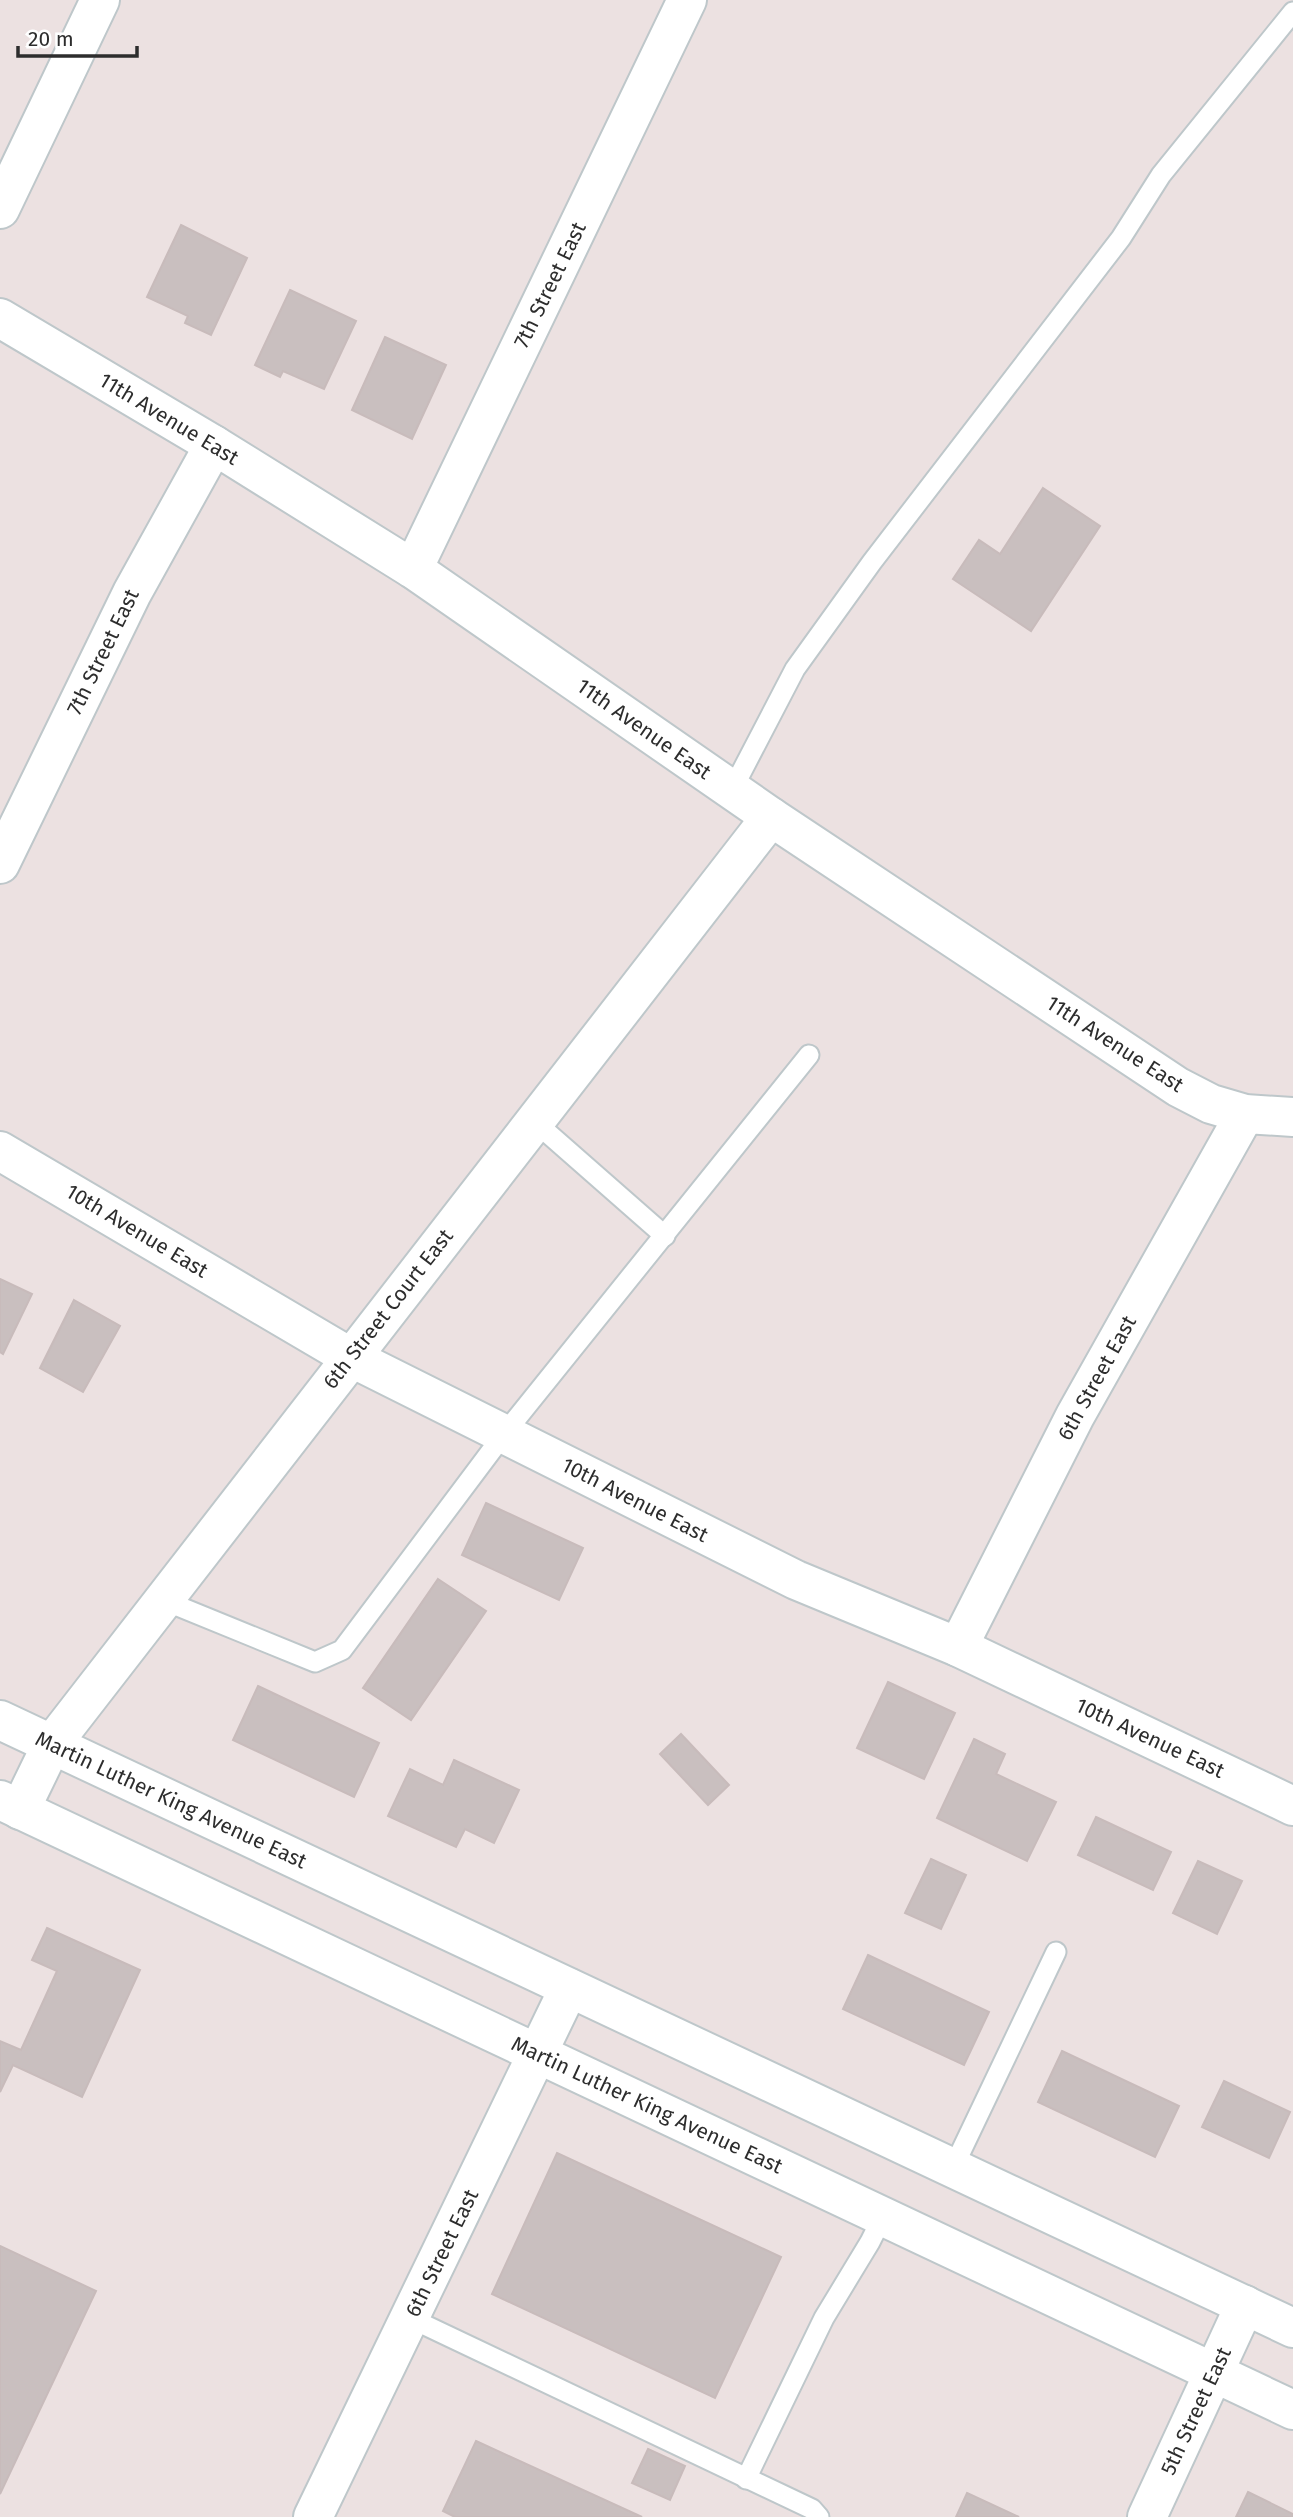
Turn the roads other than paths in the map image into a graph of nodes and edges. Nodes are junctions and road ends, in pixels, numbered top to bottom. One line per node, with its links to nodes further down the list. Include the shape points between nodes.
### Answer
1 (100, 0): 4 (street)
2 (687, 0): 7 (street, 7th Street East)
3 (1293, 12): 8 (lane, via 1161,175 1121,238 802,658)
4 (0, 209)
5 (0, 317): 6 (street, 11th Avenue East)
6 (214, 445): 7 (street, 11th Avenue East); 10 (street, 7th Street East, via 132,593)
7 (413, 569): 8 (street, 11th Avenue East)
8 (732, 790): 9 (street, 11th Avenue East)
9 (771, 817): 12 (street, 11th Avenue East, via 1178,1087); 14 (street, 6th Street Court East)
10 (0, 864)
11 (809, 1055): 16 (lane)
12 (1245, 1114): 13 (street, 11th Avenue East); 20 (street, 6th Street East, via 1075,1416)
13 (1293, 1117)
14 (534, 1121): 16 (lane); 17 (street, 6th Street Court East)
15 (0, 1150): 17 (street, 10th Avenue East)
16 (666, 1236): 18 (lane)
17 (350, 1357): 18 (street, 10th Avenue East); 19 (street, 6th Street Court East)
18 (504, 1434): 19 (lane, via 342,1650 315,1662); 20 (street, 10th Avenue East, via 796,1580)
19 (163, 1600): 22 (street, 6th Street Court East)
20 (958, 1647): 24 (street, 10th Avenue East)
21 (0, 1720): 22 (street, Martin Luther King Avenue East)
22 (52, 1744): 23 (street, 6th Street Court East); 26 (street, Martin Luther King Avenue East)
23 (10, 1805): 27 (street, Martin Luther King Avenue East)
24 (1293, 1806)
25 (1056, 1952): 28 (lane)
26 (569, 1988): 27 (street, 6th Street East); 28 (street, Martin Luther King Avenue East)
27 (538, 2054): 29 (street, Martin Luther King Avenue East); 31 (street, 6th Street East)
28 (953, 2168): 30 (street, Martin Luther King Avenue East)
29 (883, 2216): 33 (street, Martin Luther King Avenue East); 35 (lane, via 824,2318)
30 (1245, 2305): 32 (street, Martin Luther King Avenue East); 33 (street, 5th Street East)
31 (410, 2319): 35 (lane); 36 (street, 6th Street East)
32 (1293, 2328)
33 (1214, 2372): 34 (street, Martin Luther King Avenue East); 38 (street, 5th Street East)
34 (1293, 2410)
35 (746, 2479): 37 (lane, via 812,2509)
36 (313, 2517)
37 (819, 2517)
38 (1147, 2517)

